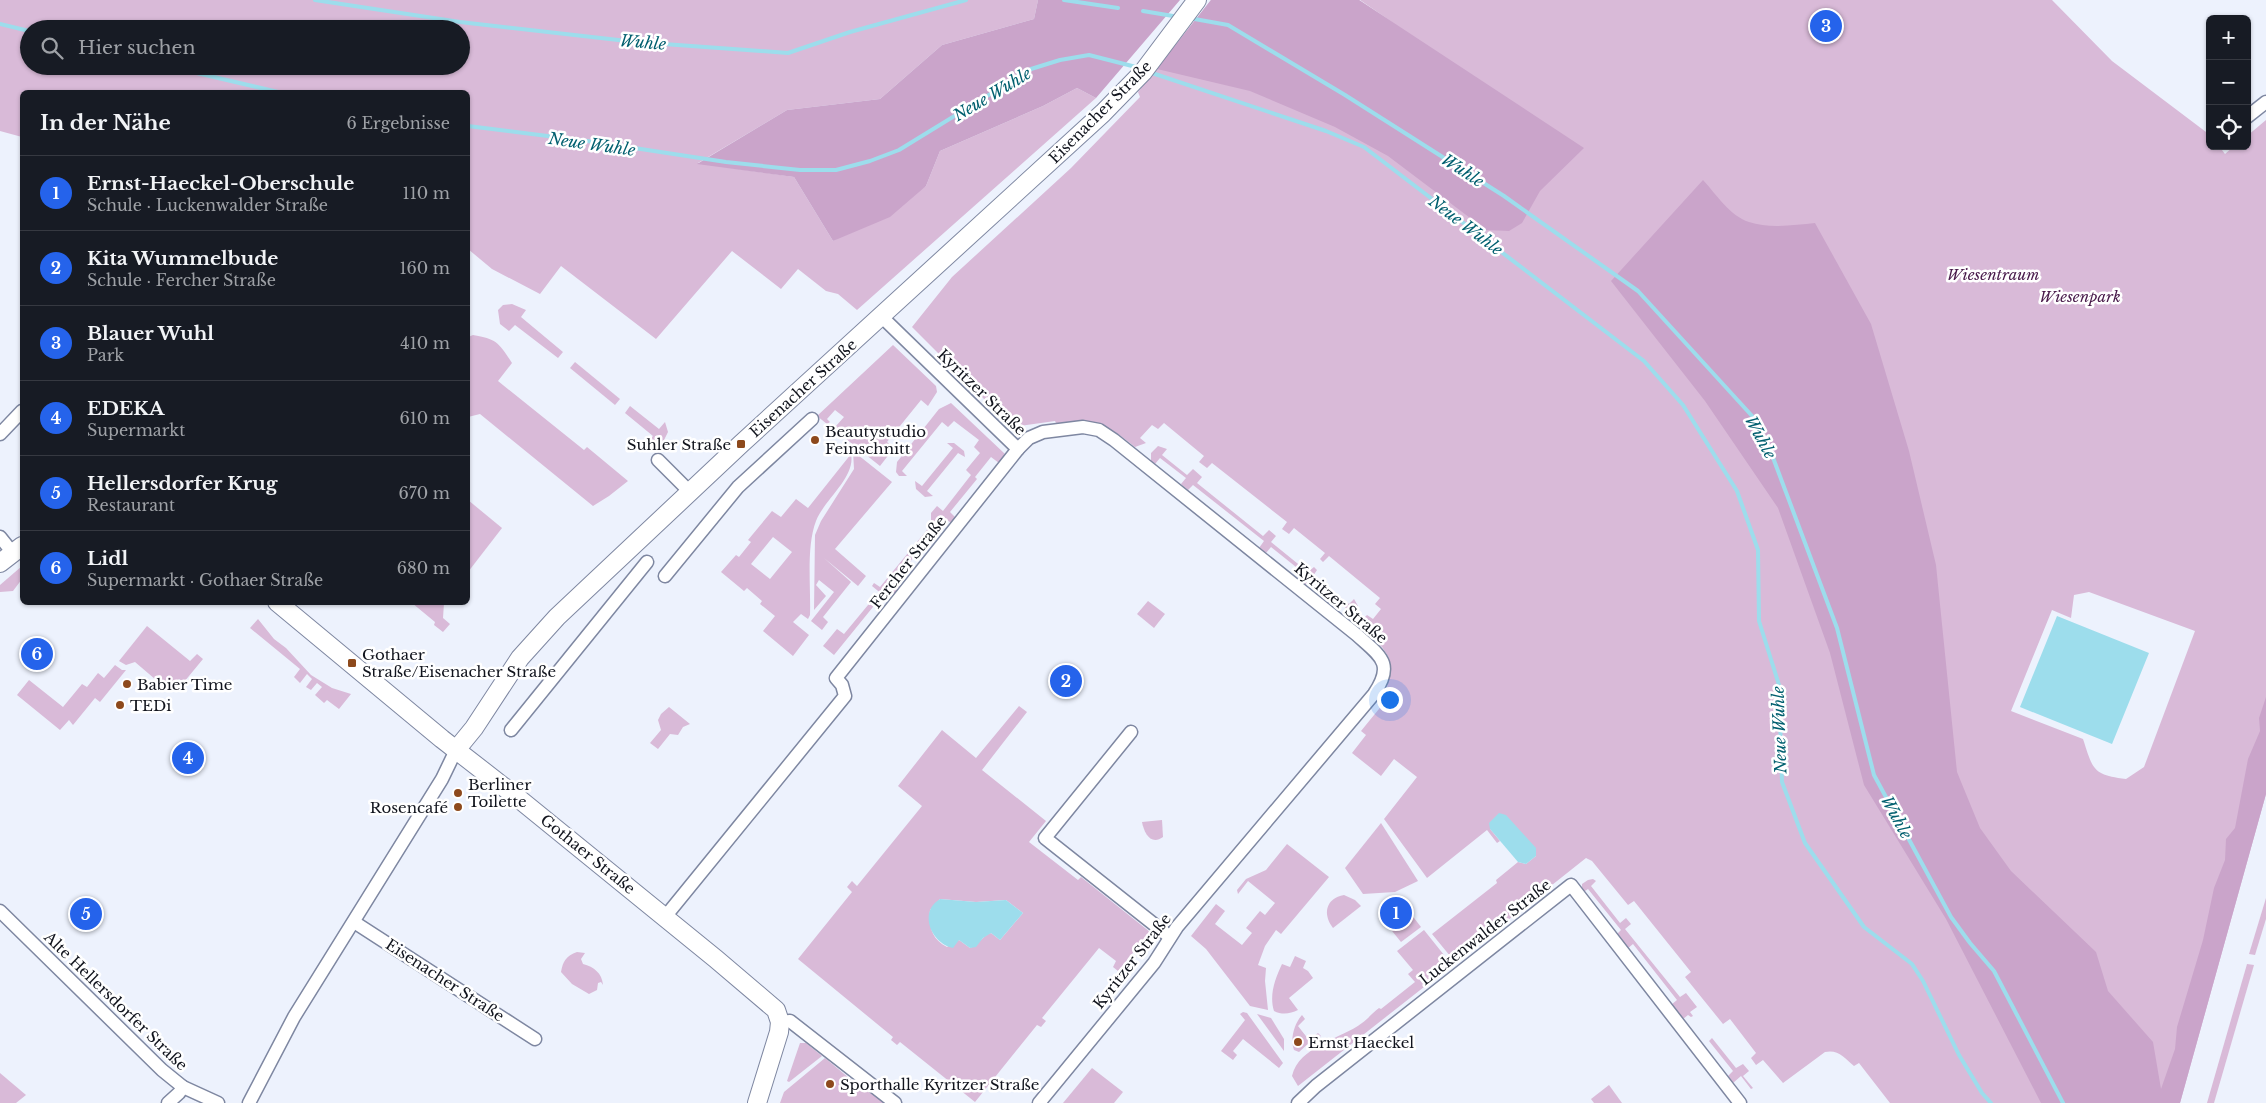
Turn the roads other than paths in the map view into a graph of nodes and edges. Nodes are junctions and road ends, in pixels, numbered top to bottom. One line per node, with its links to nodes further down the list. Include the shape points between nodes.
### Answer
1 (1196, 2): 4 (street, Eisenacher Straße, via 1130,86)
2 (2266, 102): 3 (street)
3 (2251, 114)
4 (882, 317): 8 (street, Kyritzer Straße); 10 (street, Eisenacher Straße)
5 (20, 413): 7 (street)
6 (812, 419): 14 (street, Eisenacher Straße, via 738,488)
7 (0, 434)
8 (1018, 449): 20 (street, Fercher Straße, via 836,678 845,696); 22 (street, Kyritzer Straße, via 1029,438 1043,432 1083,427 1099,430 1380,656 1383,681 1374,694)
9 (658, 460): 10 (street)
10 (690, 492): 18 (street, Eisenacher Straße, via 536,640)
11 (0, 537): 12 (street)
12 (12, 553)
13 (648, 562): 16 (street)
14 (665, 576)
15 (282, 605): 18 (street, Gothaer Straße)
16 (512, 730)
17 (1131, 732): 22 (street, via 1045,838)
18 (456, 750): 20 (street, Gothaer Straße); 21 (street, Eisenacher Straße, via 442,779)
19 (0, 911): 25 (street, Alte Hellersdorfer Straße)
20 (665, 917): 23 (street, Gothaer Straße, via 776,1010)
21 (354, 922): 24 (street, Eisenacher Straße); 28 (street, Eisenacher Straße, via 294,1017)
22 (1170, 937): 31 (street, Kyritzer Straße, via 1154,963)
23 (780, 1022): 29 (street); 30 (street, via 790,1021)
24 (535, 1039)
25 (183, 1087): 26 (street); 27 (street, Alte Hellersdorfer Straße)
26 (168, 1103)
27 (218, 1103)
28 (249, 1103)
29 (757, 1103)
30 (894, 1103)
31 (1040, 1103)
32 (1298, 1103): 33 (street, Luckenwalder Straße, via 1571,886)
33 (1740, 1103)

